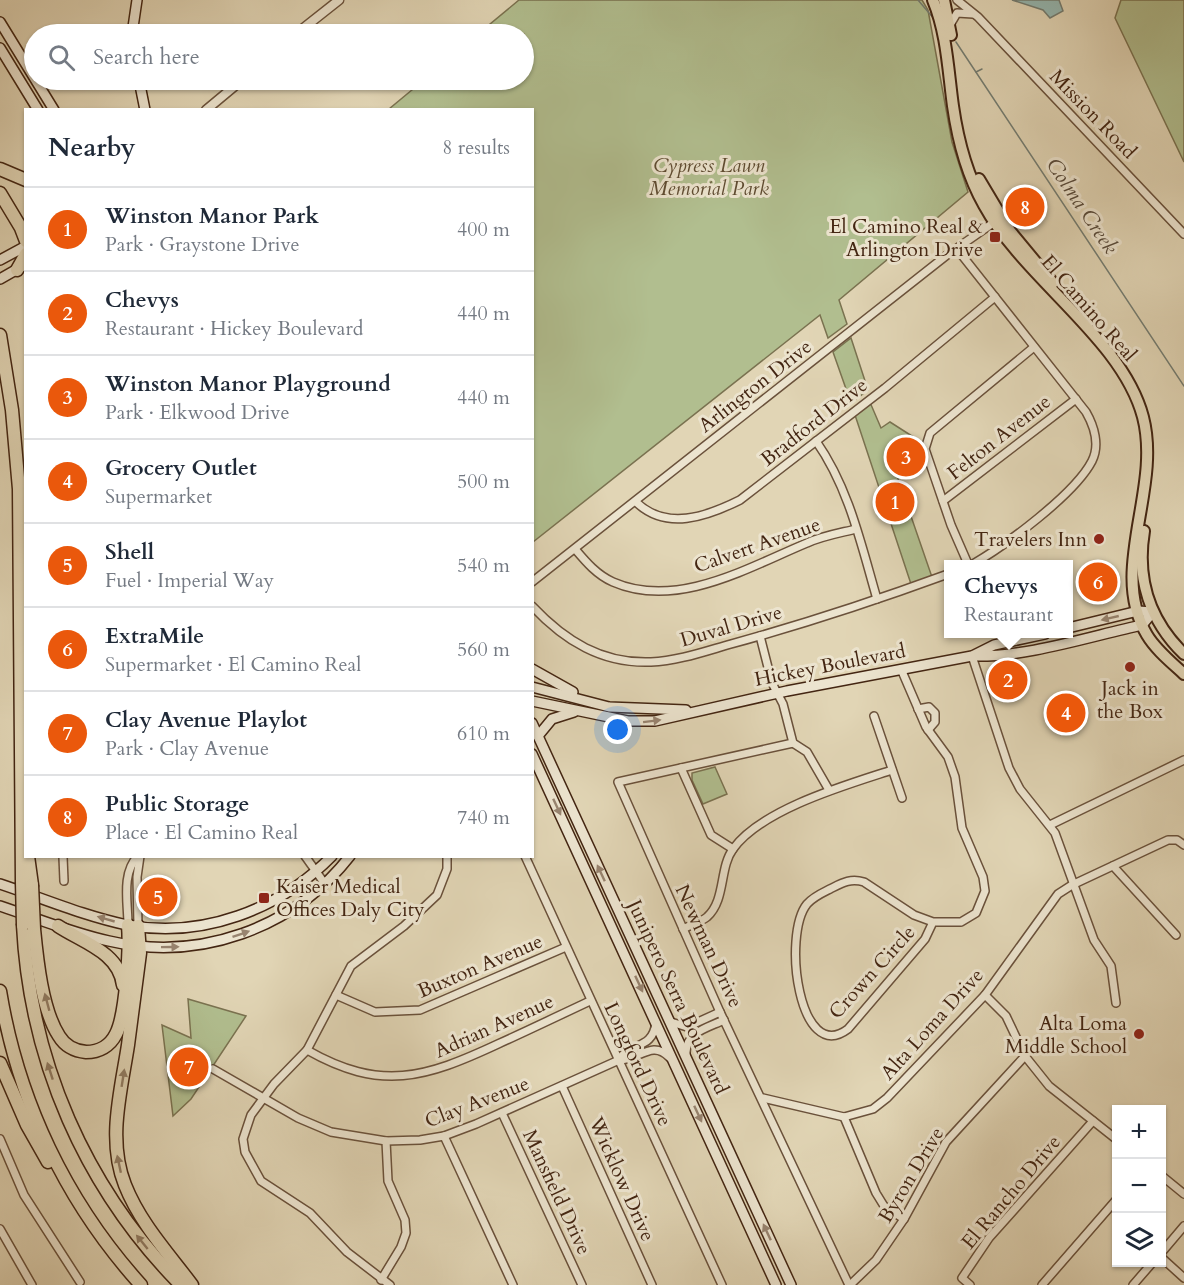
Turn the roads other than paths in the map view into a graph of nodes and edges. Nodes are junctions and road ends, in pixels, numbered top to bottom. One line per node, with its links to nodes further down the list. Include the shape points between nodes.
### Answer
1 (137, 0): 9 (main road)
2 (339, 0): 10 (street)
3 (933, 0): 26 (main road, El Camino Real, via 945,35 953,109 964,157 978,193)
4 (944, 0): 11 (main road, El Camino Real)
5 (957, 0): 7 (street, Mission Road)
6 (967, 0): 7 (street, Mission Road)
7 (978, 17): 11 (street, via 959,12); 27 (street, Mission Road)
8 (0, 22): 13 (main road)
9 (133, 24)
10 (309, 24)
11 (950, 28): 26 (main road, El Camino Real, via 965,139)
12 (0, 48): 14 (main road)
13 (24, 61)
14 (24, 87)
15 (26, 90): 19 (main road)
16 (42, 90): 20 (main road)
17 (141, 90): 21 (main road)
18 (230, 90): 22 (street)
19 (37, 108)
20 (53, 108)
21 (145, 108)
22 (208, 108)
23 (0, 169): 24 (highway)
24 (24, 179)
25 (0, 193): 28 (highway)
26 (997, 221): 30 (street, Arlington Drive); 49 (main road, El Camino Real, via 1012,249 1115,361 1138,403 1149,452 1132,564); 50 (main road, El Camino Real, via 1121,357 1143,395 1155,450 1142,551 1144,589)
27 (1184, 234)
28 (24, 237)
29 (24, 247): 31 (main road)
30 (957, 249): 34 (street); 40 (street, Arlington Drive)
31 (0, 260)
32 (21, 267): 33 (main road)
33 (0, 279)
34 (995, 297): 36 (street); 38 (street, Bradford Drive)
35 (0, 335): 78 (highway, via 12,410 19,498)
36 (1035, 347): 37 (street); 39 (street, via 930,433 925,449)
37 (1076, 399): 39 (street, Felton Avenue); 44 (street, via 1094,429 1092,460 1063,494 1001,548)
38 (816, 441): 40 (street, Bradford Drive, via 740,500 719,510 688,519 660,518 647,513); 41 (street, via 837,475)
39 (943, 501): 43 (street)
40 (636, 502): 42 (street, Arlington Drive)
41 (856, 529): 42 (street, Calvert Avenue, via 809,542 750,569 674,589 635,590 612,582 596,572); 47 (street)
42 (575, 549): 46 (street, Arlington Drive)
43 (966, 560)
44 (980, 560)
45 (944, 575): 47 (street, Duval Drive)
46 (534, 580)
47 (877, 599): 53 (street, Duval Drive)
48 (534, 608): 53 (street, Duval Drive, via 582,648 619,659 651,662 678,658)
49 (1138, 611): 50 (main road); 51 (main road, El Camino Real); 52 (main road, one-way to 52)
50 (1153, 612): 51 (main road); 55 (main road, El Camino Real, via 1160,628)
51 (1142, 625): 56 (main road, Hickey Boulevard, via 991,657); 59 (main road, El Camino Real, via 1152,642)
52 (1073, 627)
53 (760, 636): 61 (street)
54 (1024, 638): 56 (main road, Hickey Boulevard, via 994,645)
55 (1184, 654)
56 (972, 656): 57 (main road, Hickey Boulevard); 79 (street, via 1009,768 1020,789)
57 (901, 669): 61 (main road, Hickey Boulevard); 64 (street, Crown Circle)
58 (534, 670): 63 (main road)
59 (1184, 674)
60 (534, 688): 63 (main road, Hickey Boulevard)
61 (777, 694): 66 (main road, Hickey Boulevard); 71 (street)
62 (534, 701): 65 (main road, Hickey Boulevard)
63 (596, 704): 66 (main road, Hickey Boulevard)
64 (918, 709): 69 (street, Crown Circle); 69 (street, Crown Circle, via 929,707 935,713 935,722)
65 (578, 711): 66 (main road, Hickey Boulevard, one-way to 66, via 641,722); 70 (main road, via 552,719)
66 (695, 711)
67 (874, 716): 75 (street)
68 (534, 727): 70 (main road, Junipero Serra Boulevard)
69 (928, 730): 101 (street, Crown Circle, via 948,757 962,828 985,891 976,913 961,922)
70 (538, 736): 118 (main road, Junipero Serra Boulevard, one-way to 70)
71 (793, 743): 74 (street, Newman Drive); 76 (street, via 807,752)
72 (534, 758): 117 (main road, Junipero Serra Boulevard, one-way to 117)
73 (1184, 760): 79 (street)
74 (681, 768): 83 (street, via 711,835); 105 (street, Newman Drive, via 618,782)
75 (892, 770): 76 (street); 77 (street)
76 (829, 790): 83 (street, via 776,815)
77 (902, 798)
78 (22, 825): 80 (highway); 82 (highway)
79 (1050, 825): 99 (street)
80 (24, 834)
81 (1184, 845): 93 (street, Alta Loma Drive, via 1168,840)
82 (24, 849)
83 (733, 849): 105 (street, via 710,914)
84 (25, 858): 97 (highway)
85 (28, 858): 97 (highway)
86 (63, 858): 95 (street)
87 (137, 858): 103 (street, via 127,875)
88 (306, 858): 94 (street)
89 (330, 858): 94 (main road)
90 (348, 858): 98 (main road)
91 (447, 858): 110 (street, via 437,895 351,966)
92 (526, 858): 108 (street, Longford Drive)
93 (1113, 866): 99 (street, Alta Loma Drive); 106 (street)
94 (315, 872): 98 (street); 103 (main road, via 285,894 237,916 188,927)
95 (64, 881)
96 (0, 884): 103 (main road, one-way to 96)
97 (27, 884): 104 (highway, bridge)
98 (325, 884): 107 (main road, one-way to 98, via 193,946 237,936 292,910)
99 (1072, 885): 111 (street, Alta Loma Drive, via 1050,903); 114 (street, via 1094,940 1111,966)
100 (0, 906): 102 (main road)
101 (933, 922): 101 (street, Crown Circle, via 925,939 848,1029 834,1035 823,1034 816,1028 799,993 795,966 794,952 806,904 847,880 857,880 914,915)
102 (58, 926): 107 (main road); 112 (highway, via 114,960 120,972)
103 (134, 926): 107 (highway)
104 (28, 927): 112 (highway, one-way to 104, via 117,1032 108,1045 87,1052 65,1044 57,1033); 151 (highway, one-way to 104, via 117,1208 69,1122 37,1029 27,971)
105 (683, 929): 115 (street, Newman Drive)
106 (1176, 935)
107 (135, 945): 112 (highway); 152 (highway, one-way to 107, via 134,1203 117,1154 117,1118)
108 (566, 947): 110 (street, Buxton Avenue, via 420,1010 375,1012); 113 (street, Longford Drive)
109 (0, 992): 139 (highway, via 14,1057 33,1112)
110 (336, 995): 119 (street)
111 (985, 995): 121 (street, via 1006,1016); 130 (street, Alta Loma Drive, via 887,1098 873,1109)
112 (123, 998)
113 (590, 1001): 119 (street, Adrian Avenue, via 452,1066 415,1075 388,1077 352,1071); 122 (street, Longford Drive)
114 (1116, 1003)
115 (720, 1012): 116 (street, Newman Drive); 118 (street, via 687,1028)
116 (724, 1020): 120 (street, via 691,1035); 128 (street, Newman Drive)
117 (656, 1021): 122 (street, Clay Avenue, via 649,1041 623,1053); 123 (main road, Junipero Serra Boulevard)
118 (670, 1021): 120 (main road, Junipero Serra Boulevard)
119 (306, 1050): 127 (street)
120 (686, 1056): 159 (main road, Junipero Serra Boulevard, one-way to 120)
121 (1025, 1056): 131 (street, via 1049,1086); 140 (street, Byron Drive, via 946,1142)
122 (619, 1060): 123 (street, Clay Avenue, via 657,1049); 126 (street, Clay Avenue); 157 (street, Longford Drive)
123 (673, 1061): 158 (main road, Junipero Serra Boulevard, one-way to 158)
124 (0, 1063): 139 (highway, via 39,1147)
125 (213, 1069): 127 (street, Clay Avenue)
126 (562, 1086): 129 (street, Clay Avenue); 156 (street, Wicklow Drive)
127 (264, 1098): 135 (street, Clay Avenue, via 331,1132); 147 (street, via 250,1115 244,1133 245,1152 261,1181 310,1213)
128 (763, 1098): 130 (street, Alta Loma Drive); 160 (street, Newman Drive)
129 (502, 1113): 132 (street, Clay Avenue); 155 (street, Mansfield Drive)
130 (844, 1117): 140 (street, via 876,1193 884,1206)
131 (1093, 1121): 133 (street); 161 (street, El Rancho Drive, via 988,1238 962,1278)
132 (444, 1136): 135 (street, Clay Avenue); 154 (street)
133 (1112, 1137)
134 (0, 1139): 148 (street, via 29,1204)
135 (386, 1141): 147 (street, via 388,1181 405,1220 406,1233)
136 (1166, 1180): 137 (street)
137 (1184, 1194)
138 (1112, 1205): 162 (street)
139 (81, 1206): 150 (highway)
140 (904, 1219): 160 (street, Byron Drive, via 876,1260)
141 (1184, 1226): 143 (street)
142 (0, 1229): 149 (street)
143 (1166, 1246)
144 (1166, 1262): 146 (street)
145 (1149, 1267): 163 (street)
146 (1184, 1278)
147 (381, 1280): 153 (street)
148 (81, 1284)
149 (32, 1285)
150 (141, 1285)
151 (181, 1285)
152 (192, 1285)
153 (390, 1285)
154 (513, 1285)
155 (582, 1285)
156 (652, 1285)
157 (722, 1285)
158 (776, 1285)
159 (791, 1285)
160 (849, 1285)
161 (970, 1285)
162 (1042, 1285)
163 (1133, 1285)

